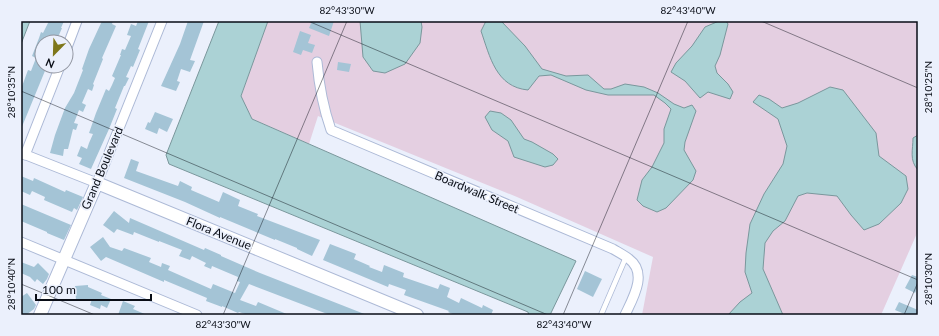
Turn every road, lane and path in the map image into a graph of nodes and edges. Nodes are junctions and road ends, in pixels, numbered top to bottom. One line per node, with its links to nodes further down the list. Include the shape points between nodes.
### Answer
1 (77, 21): 3 (street)
2 (162, 21): 7 (street, Grand Boulevard)
3 (72, 34)
4 (317, 62): 9 (street, Boardwalk Street, via 324,110 331,130 613,249)
5 (57, 74): 6 (street)
6 (23, 154): 7 (street, Flora Avenue)
7 (96, 183): 10 (street, Grand Boulevard); 13 (street, Flora Avenue)
8 (21, 242): 10 (street)
9 (626, 257): 14 (lane); 15 (street, Boardwalk Street, via 639,272 637,288)
10 (64, 259): 11 (street, Grand Boulevard); 12 (street)
11 (40, 315)
12 (197, 315)
13 (417, 315)
14 (601, 315)
15 (625, 315)

